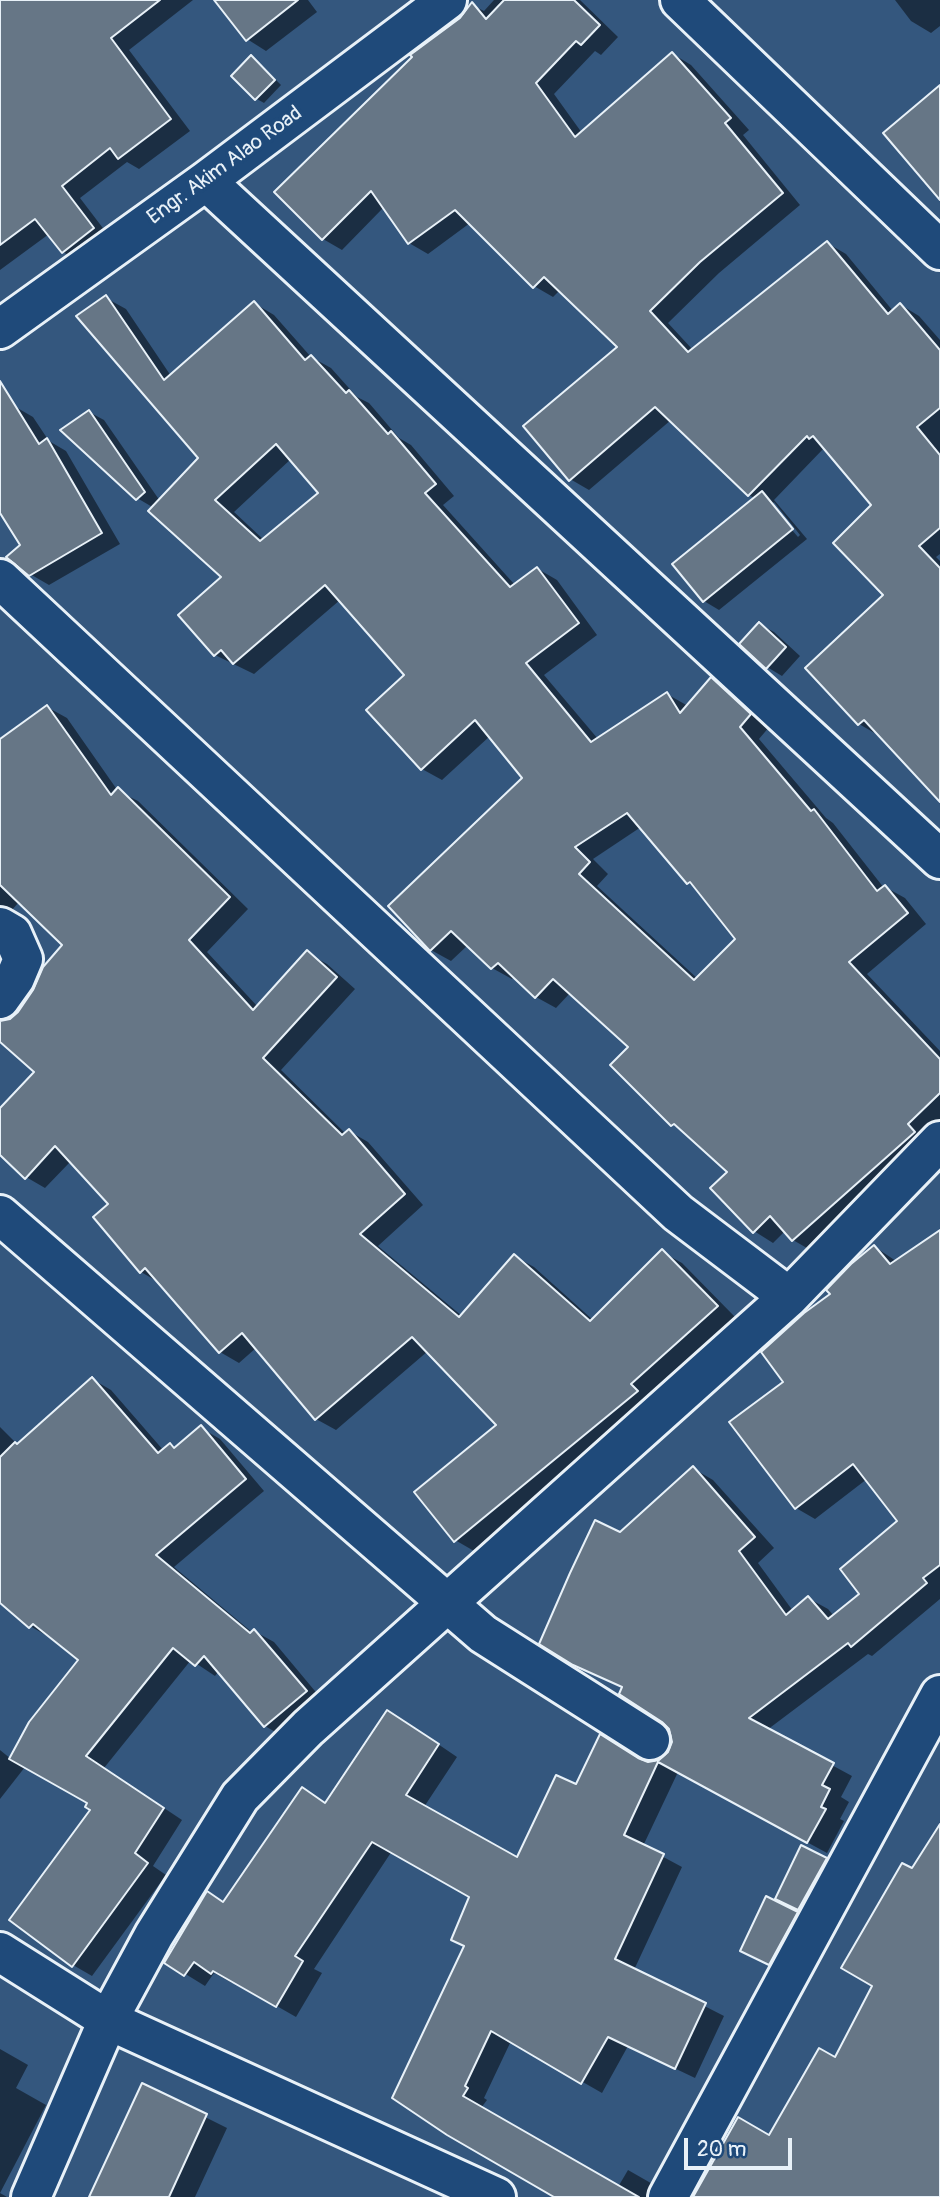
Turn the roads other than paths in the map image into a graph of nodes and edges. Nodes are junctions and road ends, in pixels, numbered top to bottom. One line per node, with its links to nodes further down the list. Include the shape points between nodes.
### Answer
1 (447, 0): 3 (street, Engr. Akim Alao Road)
2 (680, 0): 4 (street)
3 (206, 181): 5 (street, Engr. Akim Alao Road); 7 (street)
4 (940, 250)
5 (0, 329)
6 (0, 579): 12 (street, via 678,1213)
7 (940, 859)
8 (0, 927): 9 (street, via 12,934 23,959)
9 (0, 999)
10 (933, 1158): 12 (street)
11 (0, 1215): 13 (street)
12 (789, 1297): 13 (street)
13 (446, 1603): 15 (street, via 484,1634); 17 (street, via 240,1797 154,1935)
14 (940, 1695): 20 (street)
15 (650, 1740)
16 (0, 1952): 17 (street)
17 (108, 2020): 18 (street); 19 (street)
18 (31, 2197)
19 (496, 2197)
20 (668, 2197)

